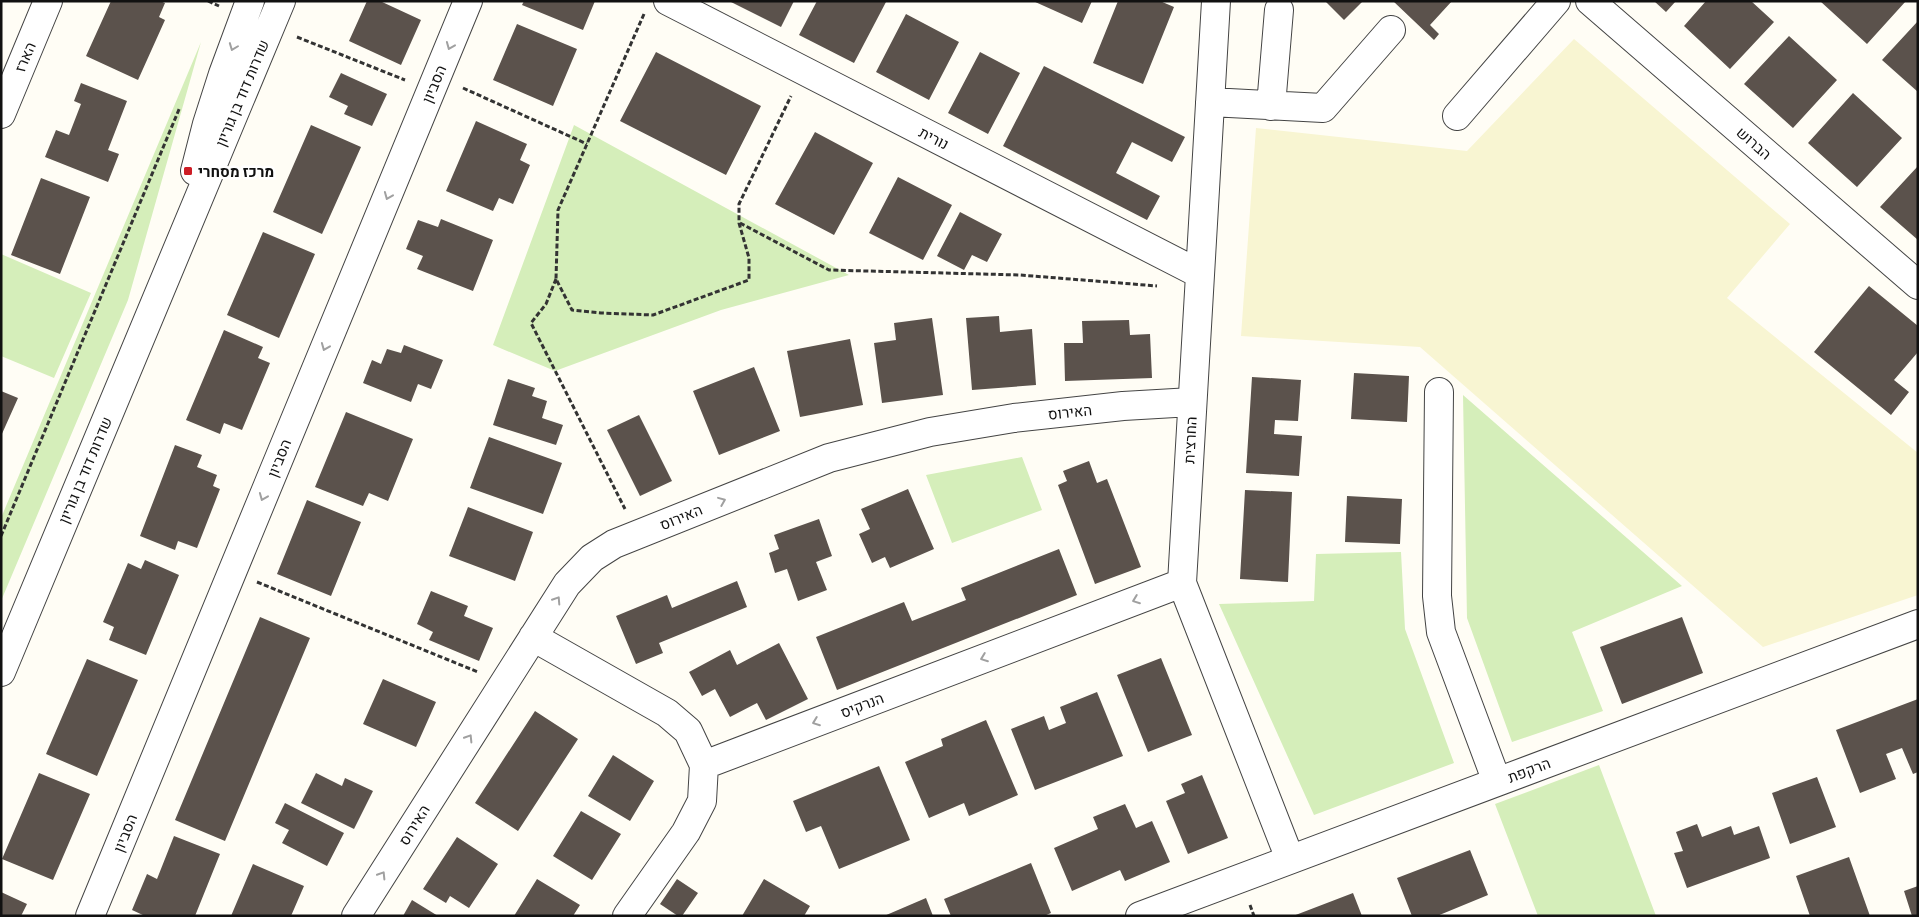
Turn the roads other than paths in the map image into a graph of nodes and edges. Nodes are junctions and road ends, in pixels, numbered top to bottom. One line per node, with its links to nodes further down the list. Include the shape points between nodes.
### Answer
1 (48, 1): 13 (street, הארז)
2 (250, 1): 15 (street, שדרות דוד בן גוריון, one-way to 15, via 207,124)
3 (280, 1): 15 (street, שדרות דוד בן גוריון)
4 (468, 1): 27 (street, הסביון, one-way to 27)
5 (1216, 1): 11 (street, החרצית)
6 (1556, 1): 14 (street)
7 (1590, 1): 17 (street, הברוש)
8 (657, 6): 16 (street, נורית, via 803,71)
9 (1280, 10): 12 (street)
10 (1391, 30): 12 (street, via 1323,108)
11 (1210, 102): 12 (street); 16 (street, החרצית)
12 (1271, 106)
13 (1, 114)
14 (1457, 116)
15 (169, 269): 23 (street, שדרות דוד בן גוריון)
16 (1199, 282): 19 (street, החרצית)
17 (1918, 285)
18 (1439, 392): 25 (street, via 1437,596 1440,632)
19 (1192, 402): 20 (street, החרצית); 22 (street, האירוס, one-way to 19, via 567,584 592,558 614,544 829,458 930,432 1014,418)
20 (1182, 583): 24 (street, הנרקיס, one-way to 24); 26 (street, החרצית)
21 (1918, 624): 25 (street, הרקפת)
22 (534, 637): 24 (street, via 667,713 688,731); 28 (street, האירוס, one-way to 22)
23 (1, 672)
24 (704, 765): 29 (street, via 702,800 686,832)
25 (1496, 782): 26 (street, הרקפת)
26 (1290, 859): 30 (street, הרקפת)
27 (90, 916)
28 (356, 916)
29 (627, 916)
30 (1140, 916)

